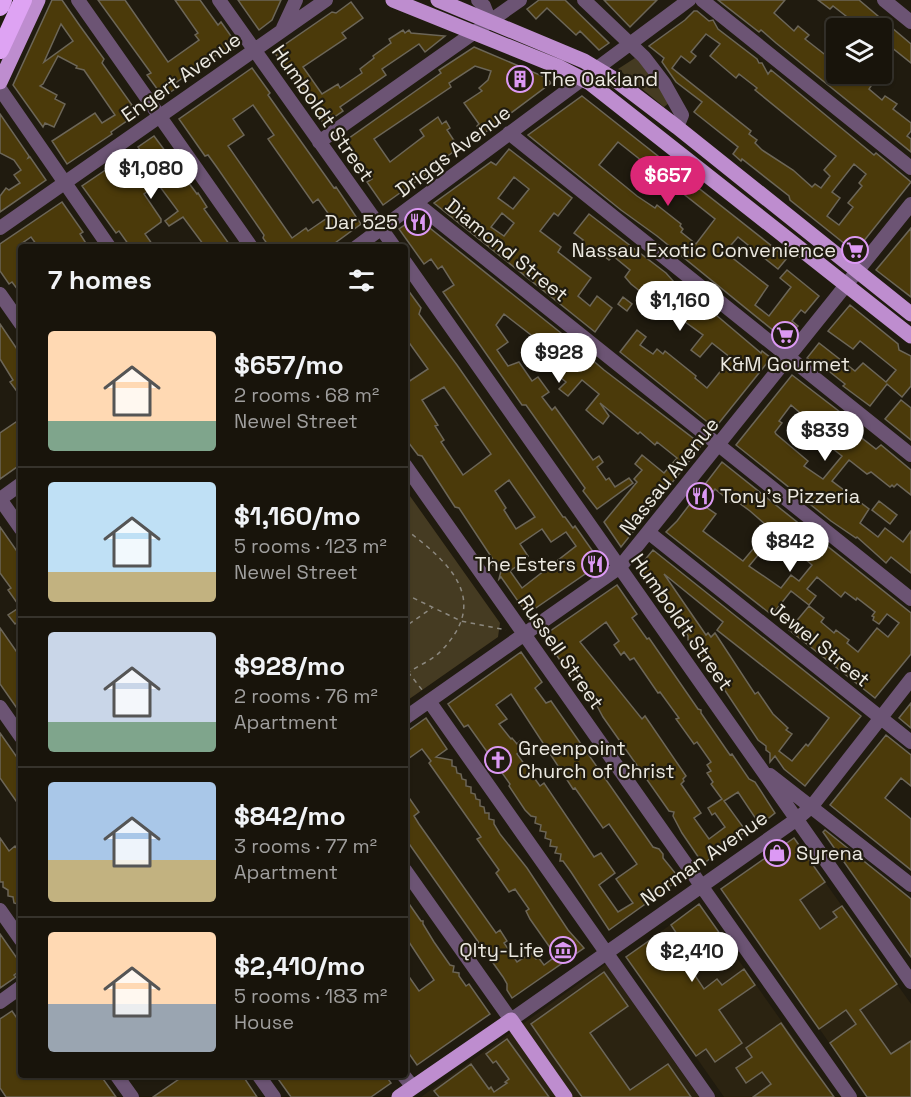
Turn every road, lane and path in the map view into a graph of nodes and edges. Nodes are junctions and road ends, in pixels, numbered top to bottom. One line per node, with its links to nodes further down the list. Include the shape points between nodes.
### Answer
1 (3, 0): 16 (highway)
2 (23, 0): 22 (highway)
3 (38, 0): 26 (main road)
4 (78, 0): 28 (street)
5 (219, 0): 23 (street, Humboldt Street)
6 (296, 0): 19 (street)
7 (326, 0): 19 (street, Engert Avenue)
8 (393, 0): 20 (main road)
9 (438, 0): 17 (main road)
10 (478, 0): 17 (street)
11 (520, 0): 17 (street)
12 (585, 0): 21 (street)
13 (689, 0): 21 (street, Driggs Avenue)
14 (702, 0): 32 (street)
15 (884, 0): 18 (street)
16 (0, 7)
17 (490, 21): 20 (street); 24 (main road)
18 (911, 22)
19 (283, 30): 23 (street, Engert Avenue)
20 (474, 32): 25 (main road); 31 (street)
21 (629, 44): 24 (street, Driggs Avenue); 29 (street, via 664,83 682,115)
22 (0, 50)
23 (254, 50): 28 (street, Engert Avenue); 31 (street, Humboldt Street)
24 (596, 68): 25 (street, Driggs Avenue); 29 (main road)
25 (582, 79): 30 (street, Driggs Avenue); 44 (main road)
26 (0, 81)
27 (0, 89): 33 (street)
28 (159, 116): 33 (street, Engert Avenue); 39 (street)
29 (677, 127): 43 (main road)
30 (509, 133): 34 (street, Driggs Avenue); 49 (street)
31 (319, 142): 37 (street, Humboldt Street)
32 (911, 168)
33 (65, 183): 36 (street, Engert Avenue); 38 (street)
34 (416, 203): 37 (street, Driggs Avenue); 50 (street, Diamond Street)
35 (911, 204): 43 (street, Nassau Avenue)
36 (0, 228)
37 (381, 228): 40 (street, Driggs Avenue); 41 (street, Humboldt Street)
38 (107, 244)
39 (249, 244)
40 (360, 244)
41 (392, 244)
42 (408, 266): 58 (street, Humboldt Street)
43 (857, 272): 44 (street, Nassau Avenue); 46 (main road)
44 (847, 285): 48 (main road); 49 (street, Nassau Avenue)
45 (0, 294): 47 (street)
46 (911, 314)
47 (18, 320)
48 (911, 336)
49 (789, 358): 50 (street, Nassau Avenue); 51 (street)
50 (719, 446): 57 (street, Nassau Avenue); 60 (street, Diamond Street)
51 (911, 455)
52 (408, 469): 65 (street, Russell Street)
53 (18, 486): 54 (street)
54 (0, 499): 55 (street)
55 (18, 526)
56 (408, 531): 62 (path, via 444,561 456,578 464,603)
57 (648, 532): 58 (street, Nassau Avenue); 72 (street, Jewel Street)
58 (620, 567): 65 (street, Nassau Avenue); 75 (street, Humboldt Street)
59 (408, 596): 61 (path)
60 (911, 599)
61 (433, 608): 62 (path); 63 (path)
62 (461, 621): 64 (path); 67 (path, via 439,654)
63 (409, 624): 66 (path)
64 (510, 630)
65 (524, 634): 69 (street, Nassau Avenue); 80 (street, Russell Street)
66 (408, 637)
67 (408, 672): 69 (path)
68 (911, 679): 72 (street, Norman Avenue)
69 (426, 696): 71 (street, Nassau Avenue); 83 (street)
70 (0, 707): 73 (street)
71 (408, 715)
72 (880, 717): 74 (street, Jewel Street); 76 (street, Norman Avenue)
73 (18, 733)
74 (911, 742)
75 (760, 768): 76 (street, Humboldt Street); 77 (street, Humboldt Street)
76 (812, 806): 77 (street, Norman Avenue); 79 (street, Humboldt Street)
77 (796, 819): 80 (street, Norman Avenue); 84 (street, Humboldt Street)
78 (408, 874): 87 (street)
79 (911, 885)
80 (702, 886): 83 (street, Norman Avenue); 96 (street, Russell Street)
81 (0, 910): 82 (street)
82 (18, 935)
83 (606, 953): 87 (street, Norman Avenue); 95 (street)
84 (911, 982)
85 (18, 989): 86 (street)
86 (0, 1002)
87 (511, 1020): 90 (main road, Norman Avenue); 94 (main road)
88 (118, 1078): 91 (street)
89 (260, 1078): 92 (street)
90 (412, 1087): 93 (main road, Norman Avenue)
91 (132, 1097)
92 (274, 1097)
93 (399, 1097)
94 (565, 1097)
95 (708, 1097)
96 (850, 1097)

